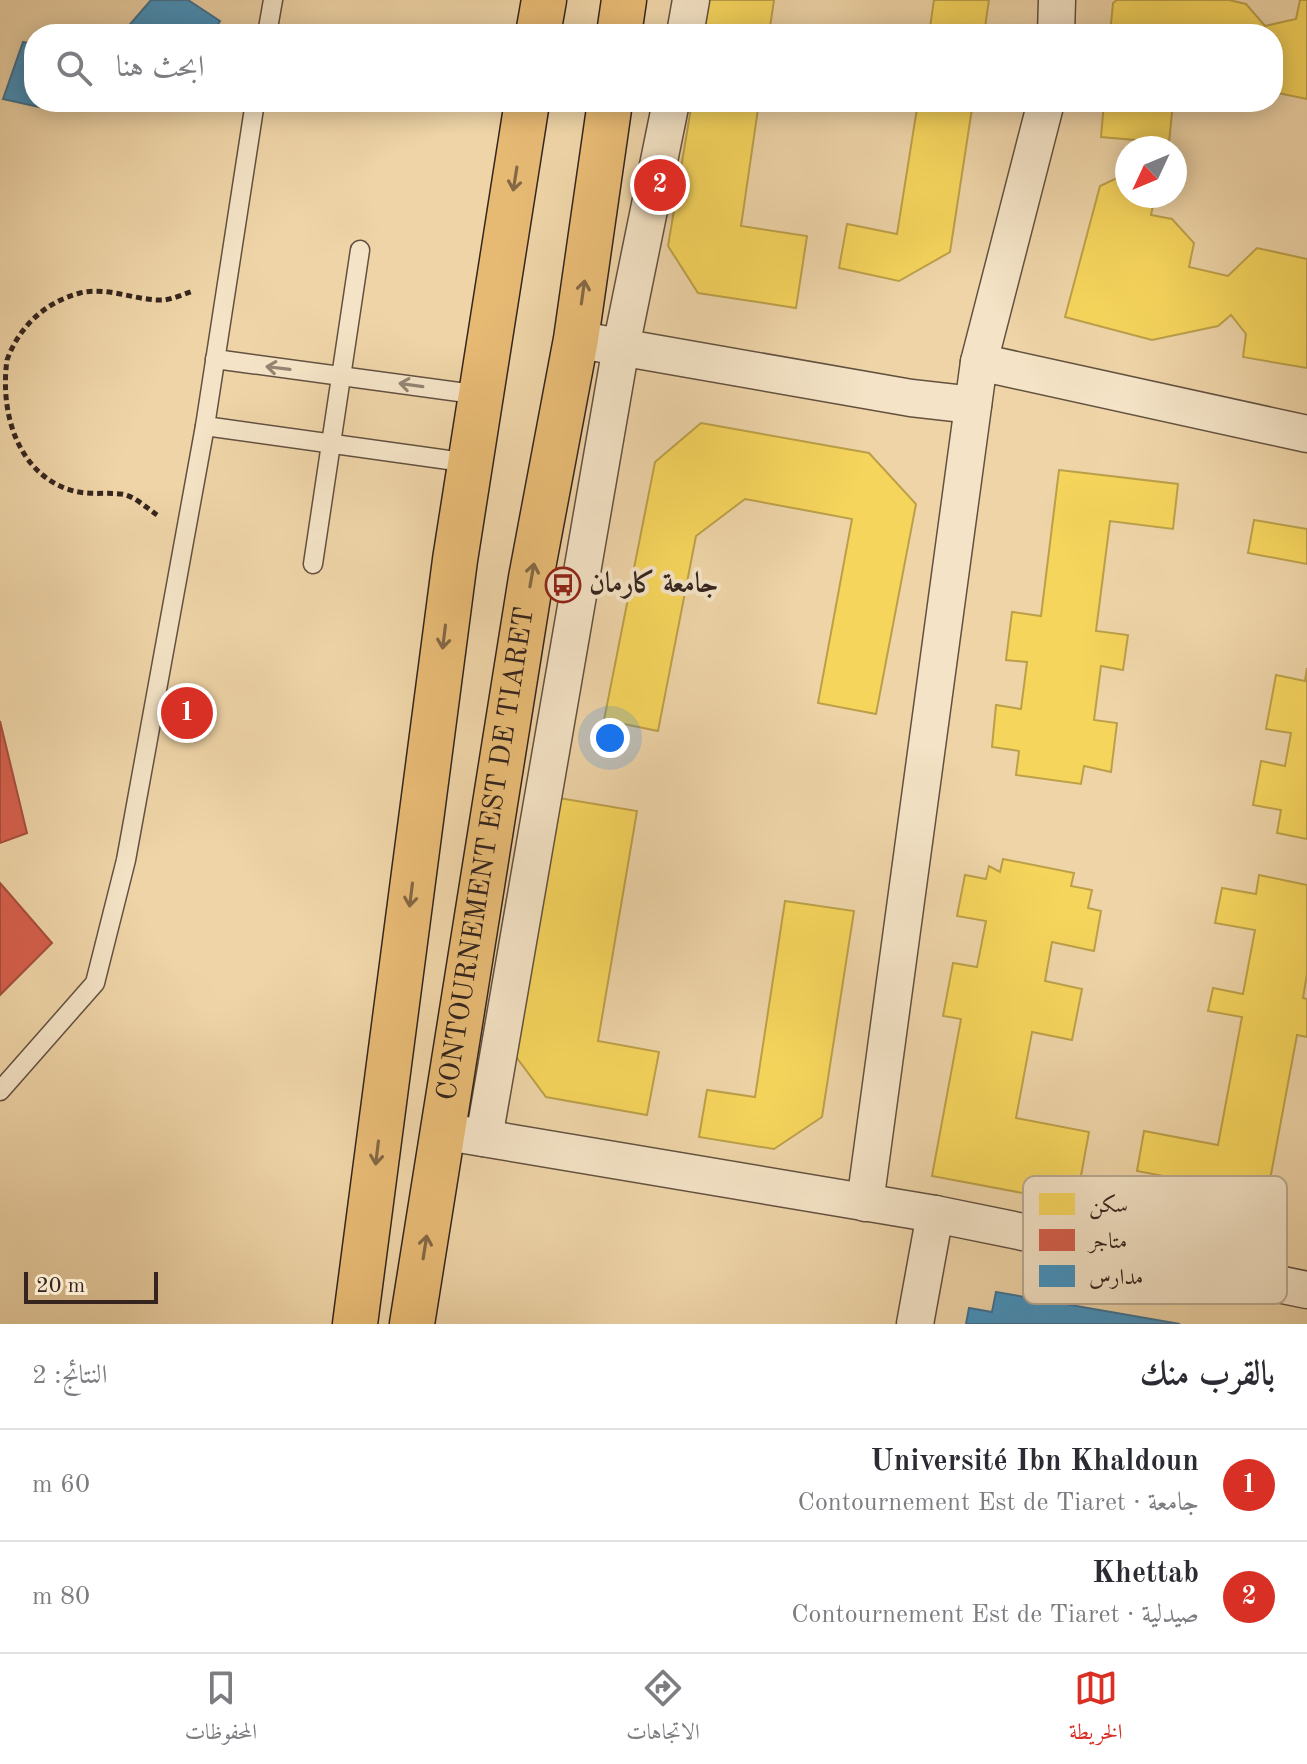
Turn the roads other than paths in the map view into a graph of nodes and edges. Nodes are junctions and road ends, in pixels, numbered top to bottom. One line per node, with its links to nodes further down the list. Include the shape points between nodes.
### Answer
1 (273, 0): 6 (lane)
2 (544, 0): 7 (highway)
3 (624, 0): 8 (highway)
4 (691, 0): 9 (street)
5 (1057, 0): 10 (street)
6 (269, 24)
7 (540, 24)
8 (620, 24)
9 (687, 24)
10 (1056, 24)
11 (253, 112): 19 (lane)
12 (525, 112): 22 (highway, one-way to 22)
13 (609, 112): 17 (highway, CONTOURNEMENT EST DE TIARET, one-way to 13)
14 (669, 112): 18 (street)
15 (1043, 112): 20 (street)
16 (360, 250): 21 (lane)
17 (576, 339): 18 (street); 30 (highway, CONTOURNEMENT EST DE TIARET, one-way to 17, via 531,578)
18 (621, 347): 23 (street); 30 (street)
19 (215, 359): 21 (lane, one-way to 19); 24 (lane)
20 (979, 362): 23 (street); 25 (street)
21 (341, 375): 22 (lane, one-way to 21); 26 (lane)
22 (481, 395): 27 (highway)
23 (973, 405): 31 (street)
24 (205, 426): 26 (lane); 29 (lane, via 126,860 95,983)
25 (1307, 434)
26 (331, 443): 27 (lane); 28 (lane)
27 (470, 463): 36 (highway, one-way to 36)
28 (313, 564)
29 (0, 1091)
30 (463, 1134): 31 (street); 37 (highway, CONTOURNEMENT EST DE TIARET, one-way to 30)
31 (865, 1203): 32 (street)
32 (935, 1214): 33 (street); 38 (street)
33 (1023, 1232)
34 (1287, 1286): 35 (street)
35 (1307, 1290)
36 (355, 1324)
37 (412, 1324)
38 (915, 1324)

